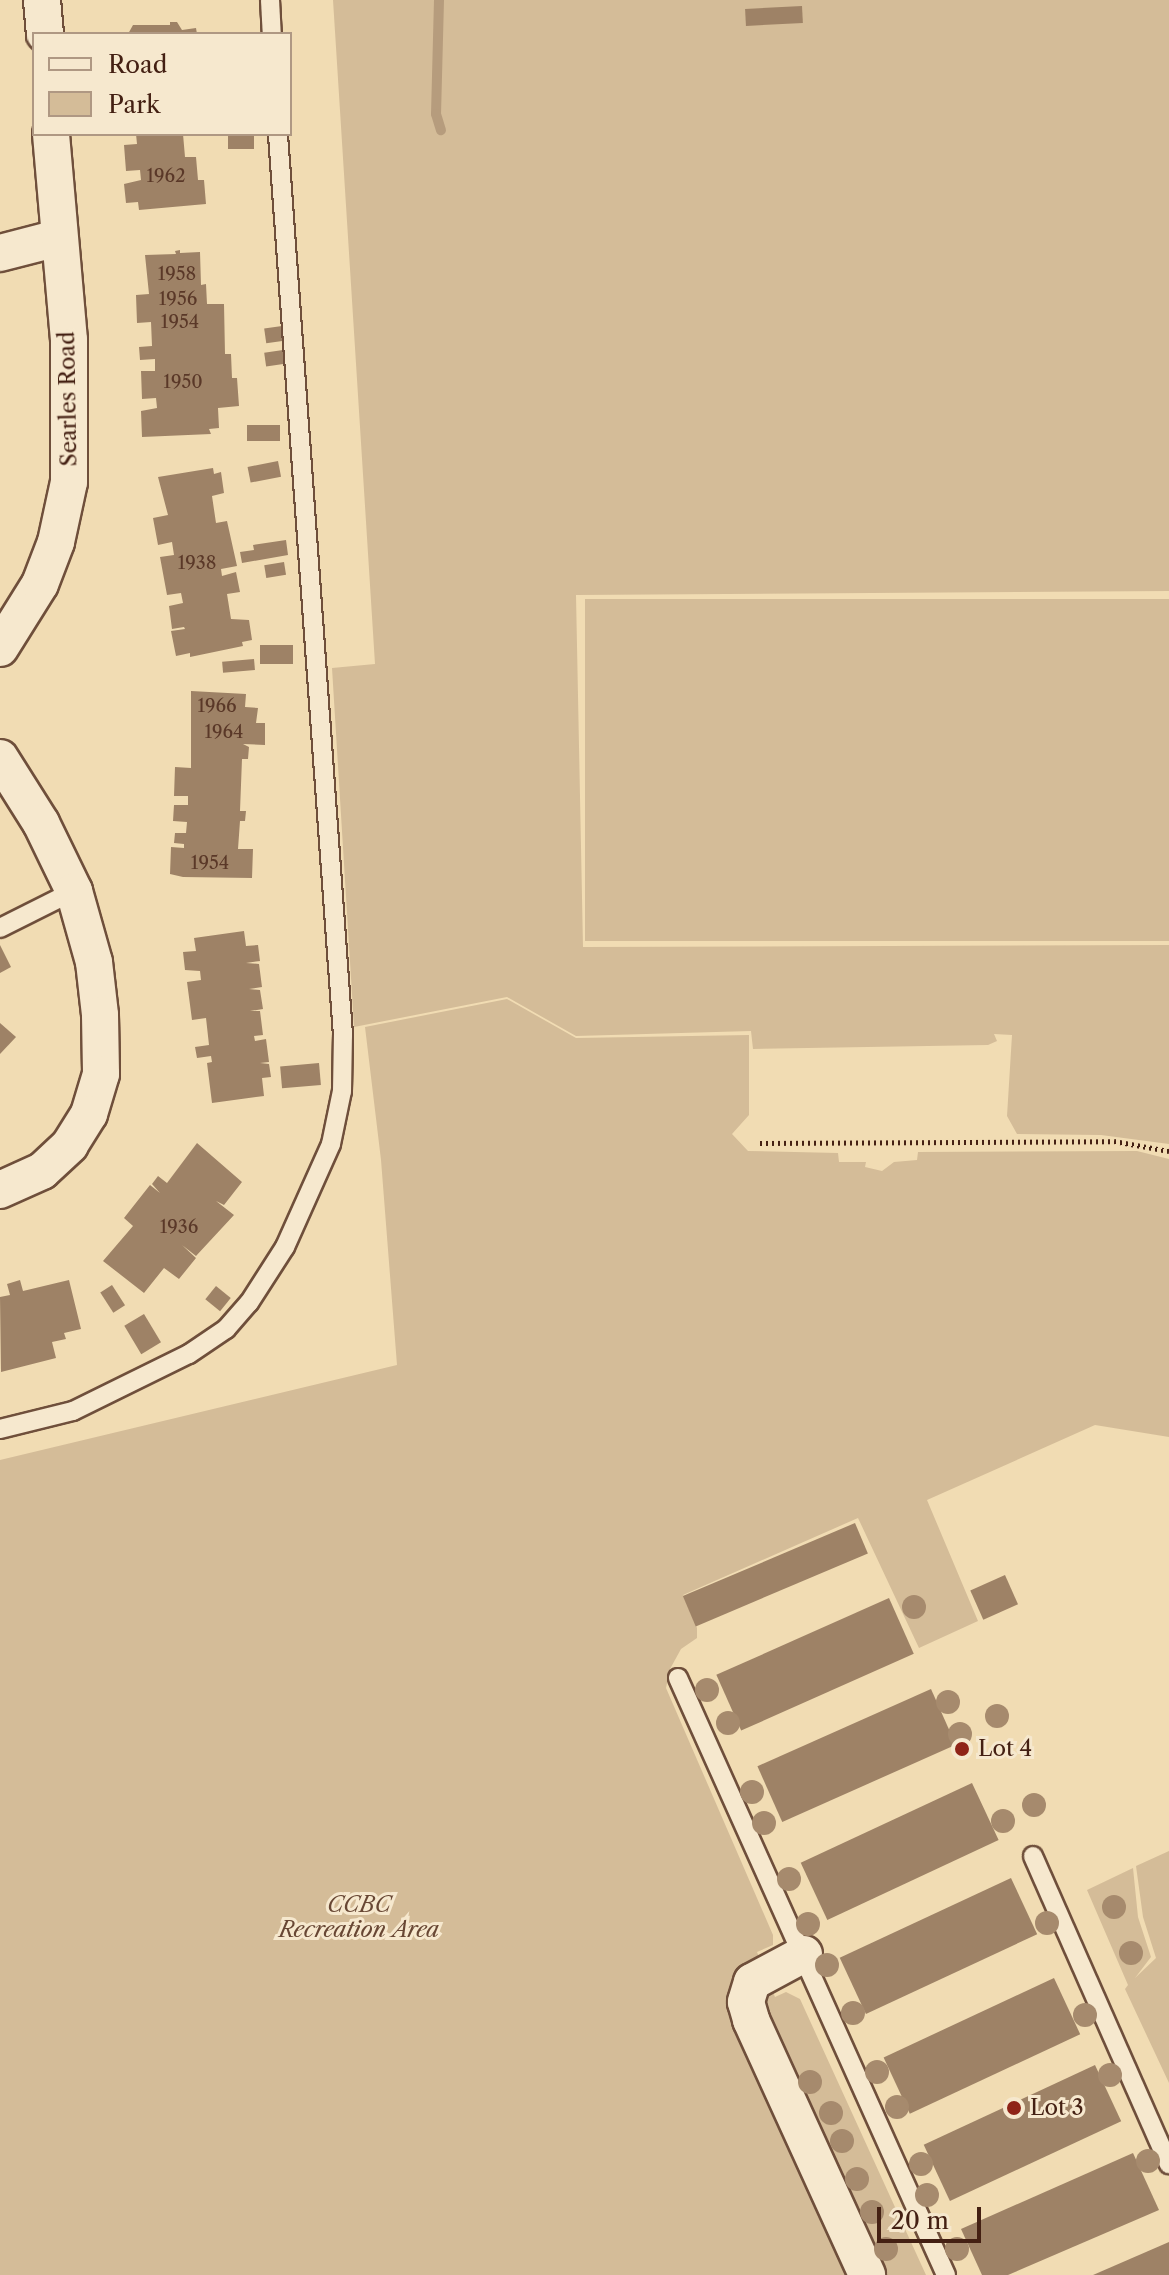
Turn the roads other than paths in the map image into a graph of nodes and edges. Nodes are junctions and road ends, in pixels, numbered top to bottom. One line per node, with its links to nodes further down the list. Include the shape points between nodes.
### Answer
1 (42, 0): 3 (street)
2 (270, 0): 4 (lane)
3 (45, 32)
4 (272, 32)
5 (51, 136): 7 (street, Searles Road)
6 (278, 136): 14 (lane, via 343,1035 342,1091 331,1144 285,1247 226,1329 189,1354 73,1411)
7 (58, 238): 8 (street); 9 (street, Searles Road, via 69,340 69,482 40,584)
8 (0, 253)
9 (0, 648)
10 (0, 758): 11 (street, via 41,823)
11 (74, 891): 12 (lane); 13 (street, via 94,962 101,1074 89,1114 70,1145 42,1171)
12 (0, 928)
13 (0, 1190)
14 (0, 1429)
15 (678, 1678): 17 (lane)
16 (1033, 1856): 18 (lane)
17 (804, 1954): 19 (street, via 752,1982 746,2002); 20 (lane)
18 (1169, 2164)
19 (867, 2275)
20 (946, 2275)

